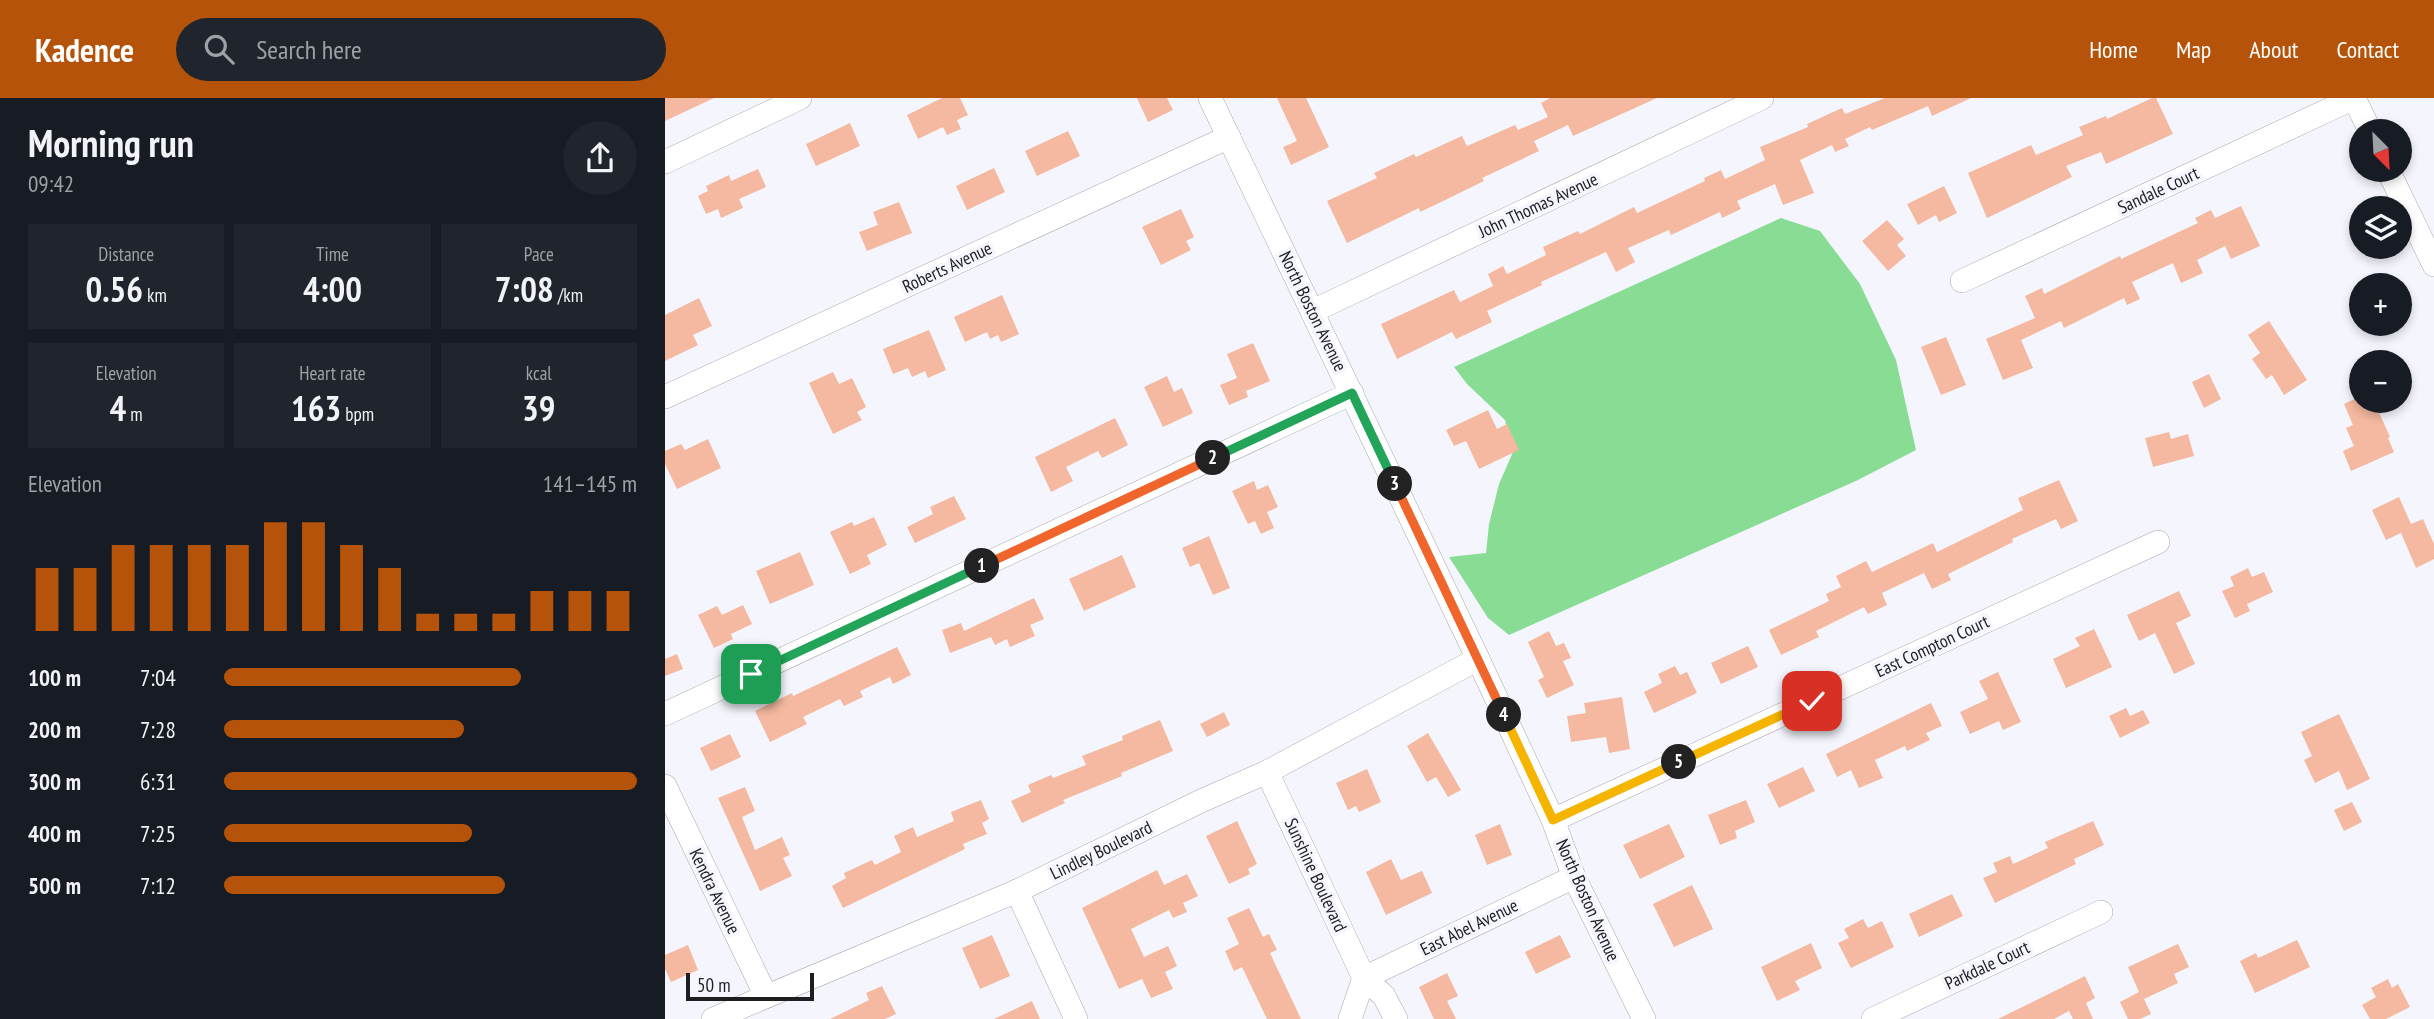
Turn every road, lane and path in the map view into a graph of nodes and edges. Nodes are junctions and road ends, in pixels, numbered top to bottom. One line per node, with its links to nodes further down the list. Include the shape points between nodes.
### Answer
1 (800, 98): 7 (street)
2 (1210, 98): 6 (street, North Boston Avenue)
3 (1762, 98): 11 (street, John Thomas Avenue)
4 (2354, 98): 5 (street); 10 (street, Sandale Court)
5 (2364, 119)
6 (1229, 137): 11 (street, North Boston Avenue); 13 (street, Roberts Avenue)
7 (665, 162)
8 (2394, 182): 9 (street)
9 (2434, 265)
10 (1962, 281)
11 (1313, 311): 12 (street, North Boston Avenue)
12 (1352, 393): 15 (street, North Boston Avenue); 16 (street)
13 (665, 397)
14 (2158, 542): 19 (street, East Compton Court)
15 (1478, 659): 17 (street, Lindley Boulevard); 19 (street, North Boston Avenue)
16 (665, 714)
17 (1267, 772): 21 (street, Lindley Boulevard); 23 (street, Sunshine Boulevard)
18 (665, 786): 24 (street, Kendra Avenue)
19 (1553, 820): 20 (street, North Boston Avenue)
20 (1574, 877): 23 (street, East Abel Avenue); 29 (street, North Boston Avenue)
21 (1017, 891): 24 (street, Lindley Boulevard); 26 (street)
22 (2101, 912): 30 (street, Parkdale Court)
23 (1364, 978): 27 (street); 28 (street, Sunshine Boulevard, via 1384,996)
24 (766, 996): 25 (street, Lindley Boulevard)
25 (713, 1019)
26 (1076, 1019)
27 (1350, 1019)
28 (1396, 1019)
29 (1644, 1019)
30 (1873, 1019)

